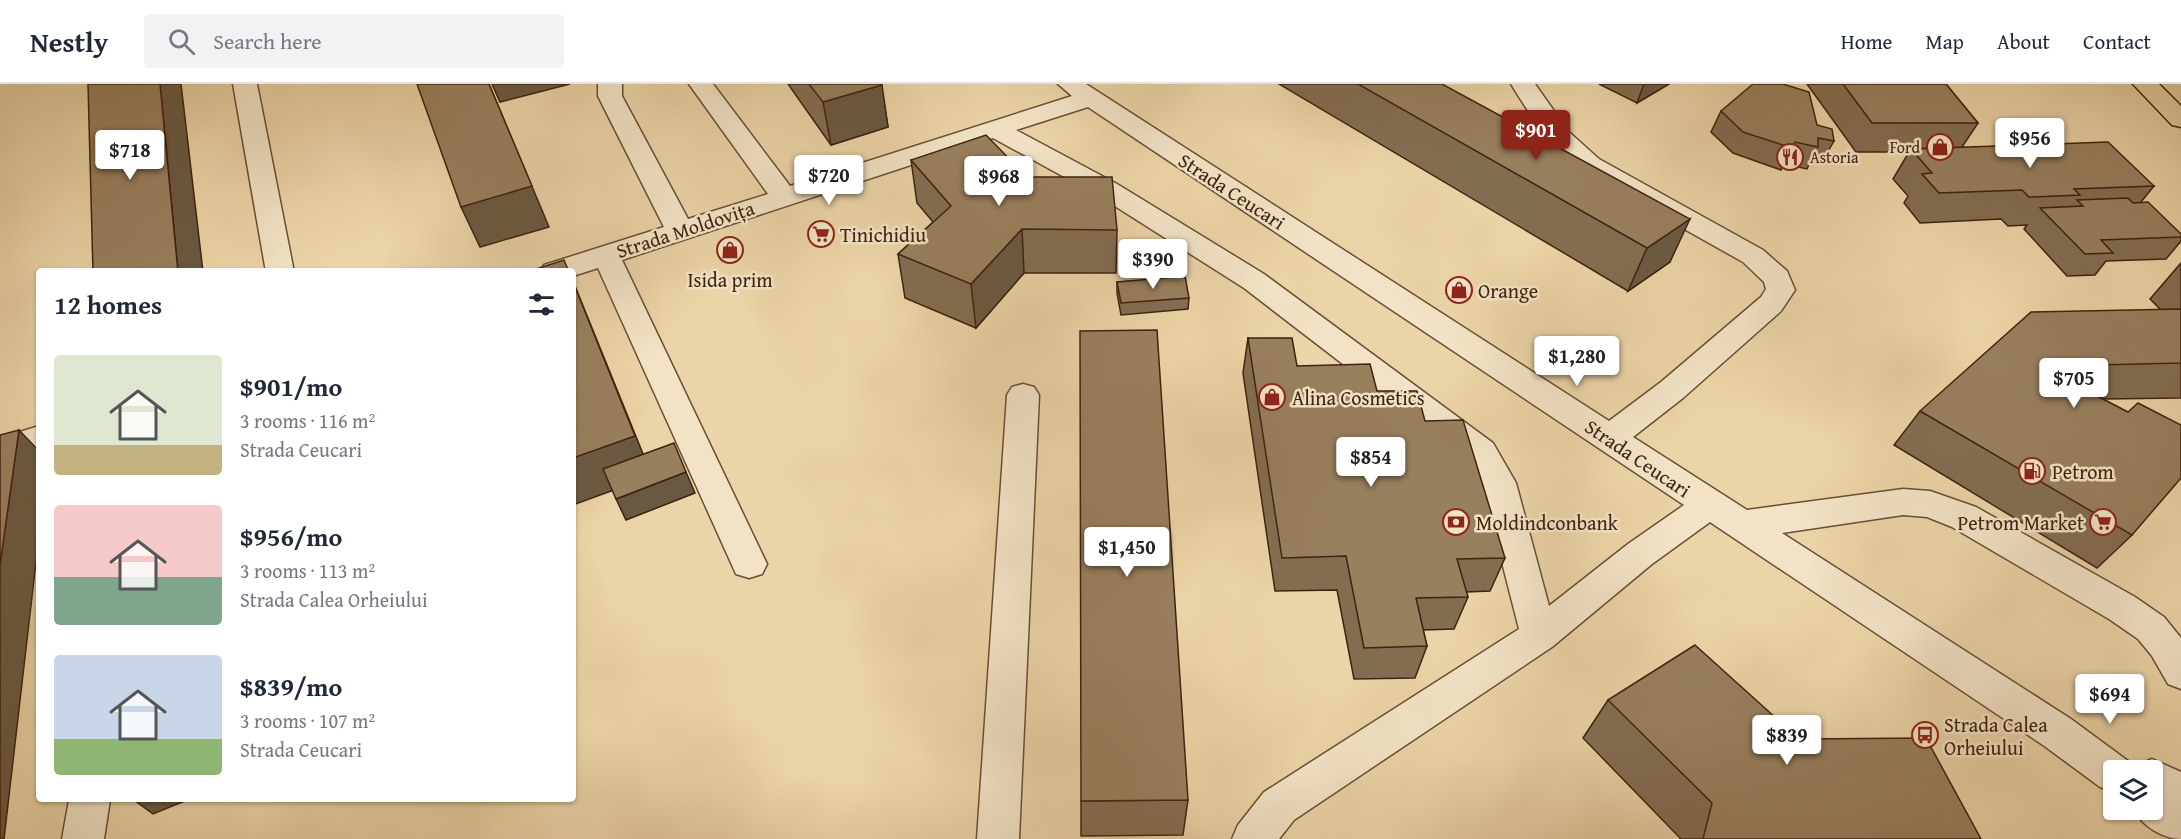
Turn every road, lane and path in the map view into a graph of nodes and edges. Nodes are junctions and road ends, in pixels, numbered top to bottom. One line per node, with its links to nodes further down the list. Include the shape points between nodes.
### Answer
1 (245, 84): 12 (street)
2 (610, 84): 10 (street, via 610,96)
3 (701, 84): 9 (street)
4 (1523, 84): 15 (street, via 1554,133 1571,151 1753,256 1777,278 1781,290 1771,304 1679,384)
5 (2145, 84): 7 (highway)
6 (1080, 91): 8 (street, Strada Moldovița); 15 (street, Strada Ceucari)
7 (2181, 120)
8 (995, 129): 9 (street, Strada Moldovița); 21 (street, via 1108,190 1254,281 1481,452 1499,483)
9 (784, 197): 10 (street, Strada Moldovița)
10 (680, 231): 11 (street, Strada Moldovița)
11 (606, 255): 13 (street, Strada Moldovița); 20 (street)
12 (279, 268)
13 (566, 268)
14 (1023, 395): 32 (street)
15 (1610, 438): 18 (street, Strada Ceucari)
16 (36, 439): 17 (street)
17 (0, 450)
18 (1709, 505): 19 (street, Strada Ceucari); 21 (street, via 1640,554)
19 (1740, 525): 22 (street, via 1903,502 1930,504 1964,517 2122,608 2151,628); 23 (street, Strada Ceucari)
20 (749, 564)
21 (1539, 636): 33 (street, via 1279,806)
22 (2181, 672)
23 (2057, 732): 24 (street, Strada Ceucari); 25 (street, Strada Ceucari)
24 (2115, 760)
25 (2103, 766)
26 (2163, 783): 27 (street)
27 (2181, 792)
28 (90, 802): 31 (street)
29 (2163, 811): 30 (street)
30 (2181, 824)
31 (83, 839)
32 (998, 839)
33 (1253, 839)

